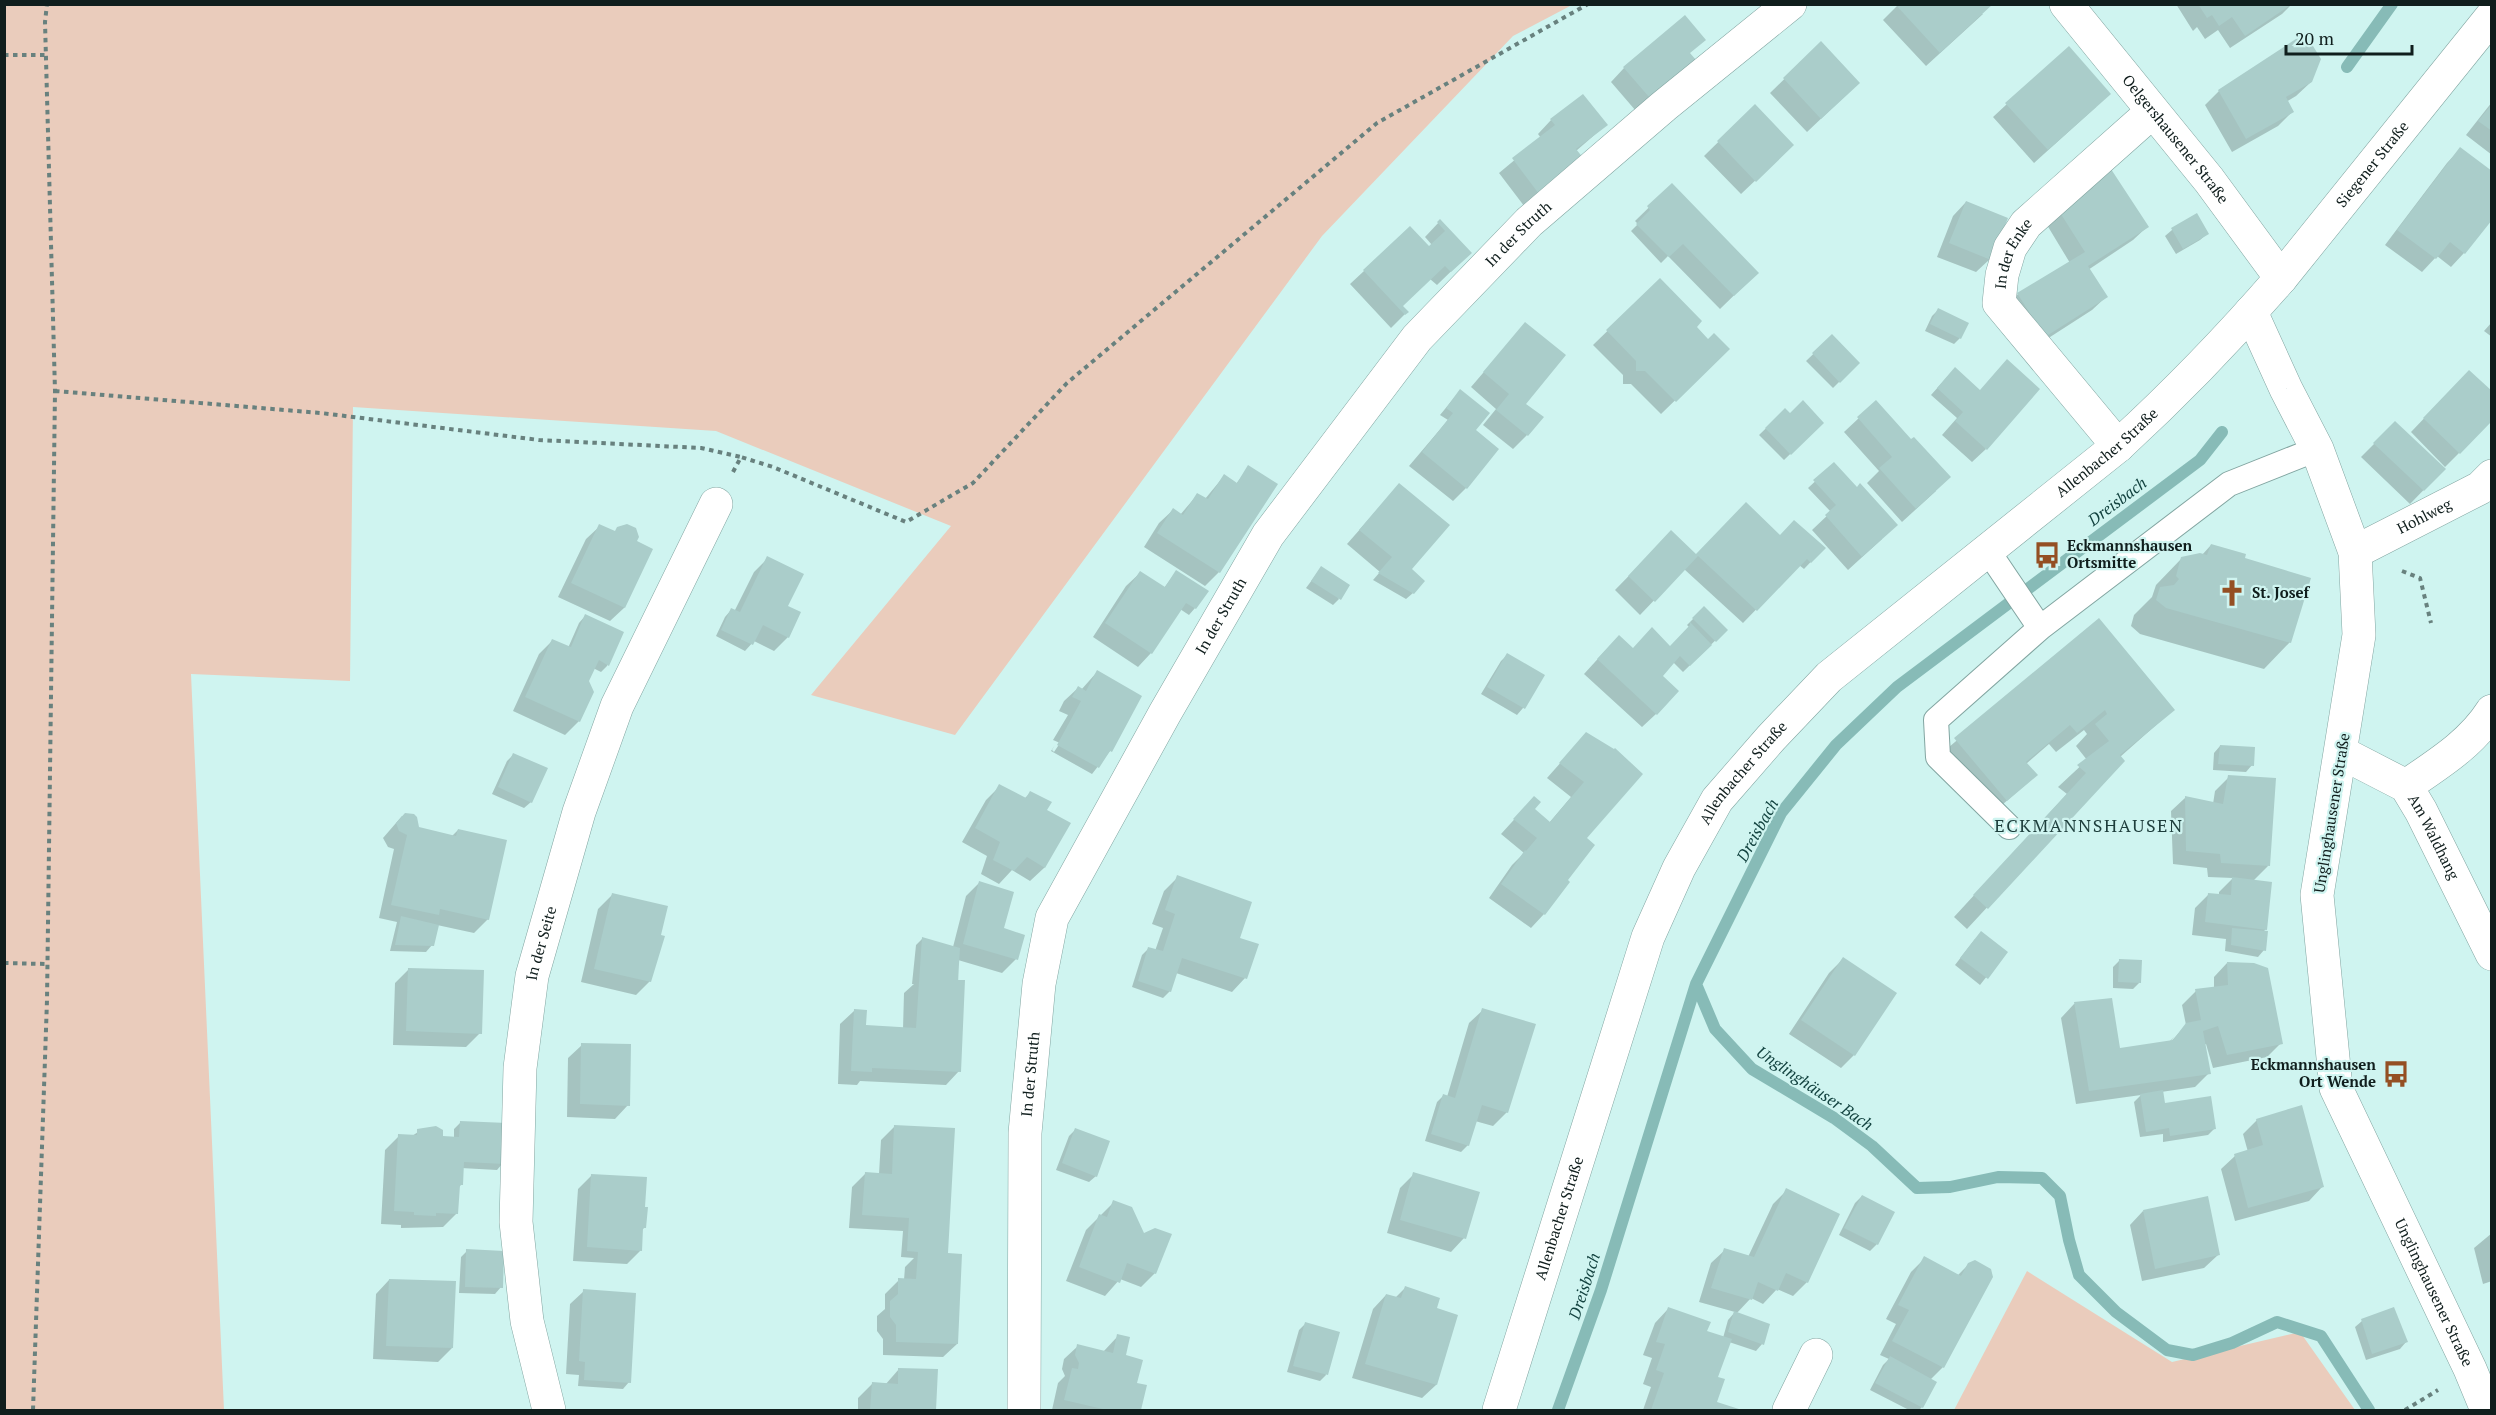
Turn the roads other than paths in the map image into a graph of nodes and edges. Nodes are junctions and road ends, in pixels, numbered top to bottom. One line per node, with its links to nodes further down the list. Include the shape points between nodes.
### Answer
1 (1790, 4): 21 (street, In der Struth, via 1529,222 1417,338 1268,535 1052,918 1039,984 1025,1133)
2 (2066, 4): 4 (street, Oelgershausener Straße)
3 (2492, 16): 5 (street, Siegener Straße)
4 (2152, 112): 5 (street, Oelgershausener Straße, via 2209,180); 7 (street, In der Enke, via 2026,224 2010,248 2002,275 2000,303)
5 (2281, 278): 6 (street, Siegener Straße)
6 (2252, 312): 7 (street, Allenbacher Straße); 8 (street, Unglinghausener Straße)
7 (2118, 446): 11 (street, Allenbacher Straße)
8 (2317, 449): 12 (street, Unglinghausener Straße); 13 (lane, via 2229,484)
9 (2492, 477): 12 (street, Hohlweg, via 2480,488)
10 (716, 504): 20 (street, In der Seite, via 617,706 579,812 532,976 520,1068 516,1222 527,1321)
11 (1988, 551): 13 (lane); 22 (street, Allenbacher Straße, via 1829,677 1717,800 1679,868 1648,937)
12 (2355, 552): 15 (street, Unglinghausener Straße, via 2359,634)
13 (2036, 623): 17 (lane, via 1936,720 1938,757)
14 (2492, 711): 16 (street, via 2453,754)
15 (2342, 753): 16 (street, Am Waldhang); 24 (street, Unglinghausener Straße, via 2317,895 2336,1088)
16 (2406, 786): 18 (street, Am Waldhang)
17 (2008, 827)
18 (2492, 954)
19 (1816, 1355): 23 (street)
20 (549, 1410)
21 (1024, 1410)
22 (1499, 1410)
23 (1789, 1410)
24 (2487, 1410)

